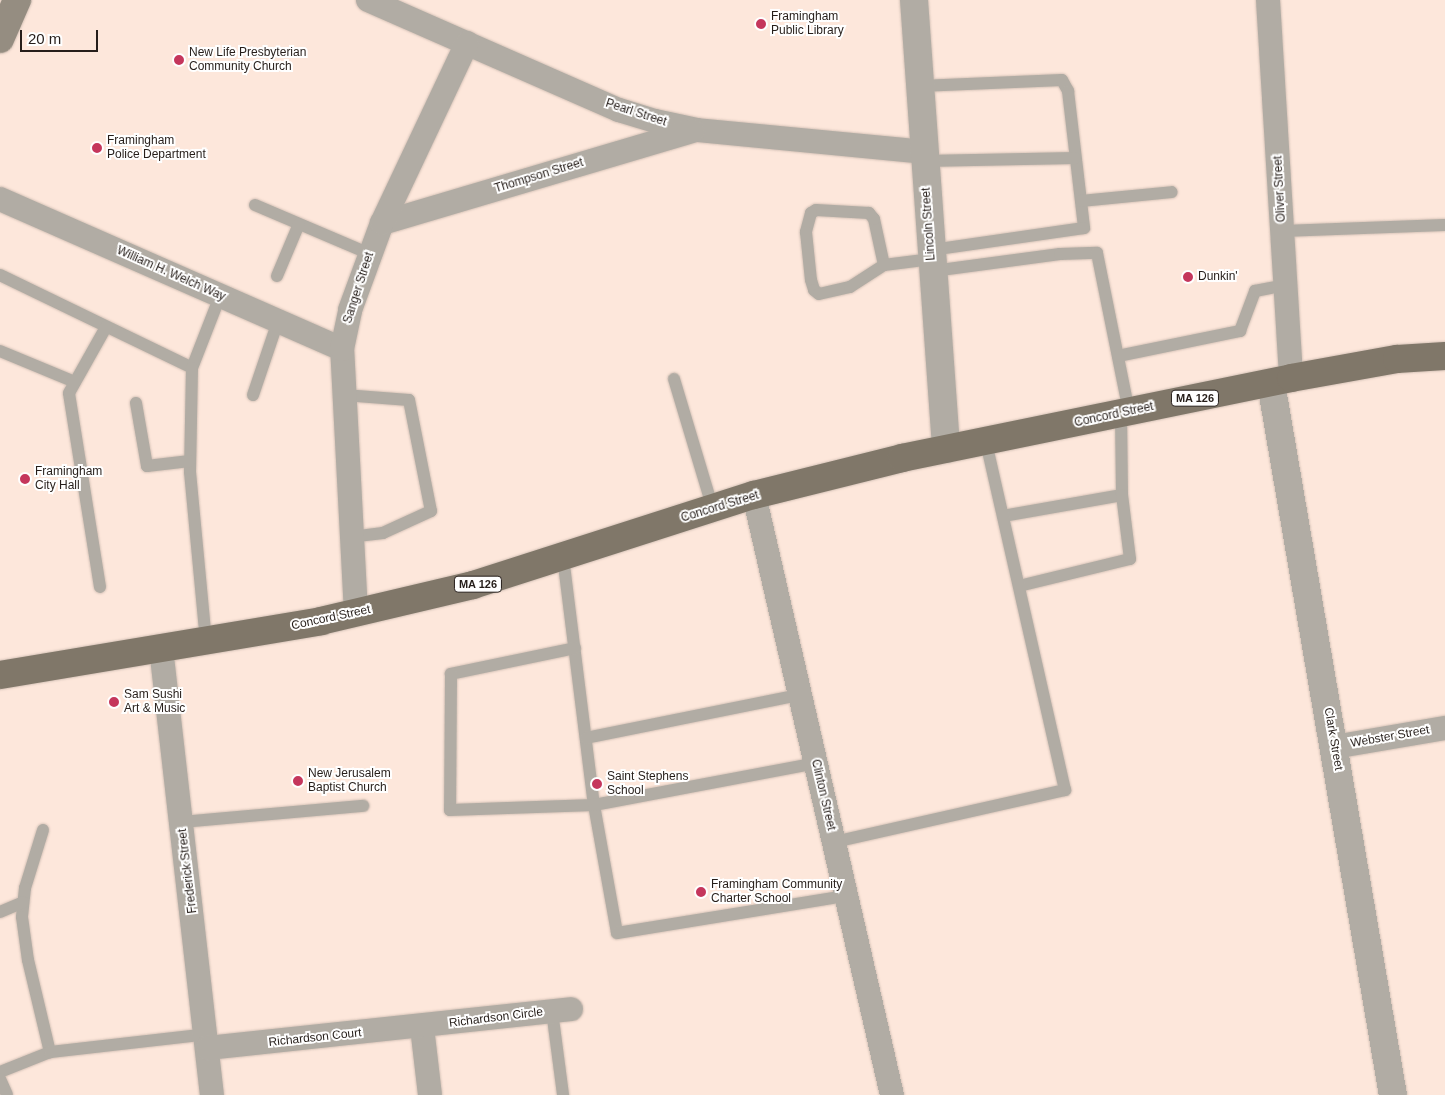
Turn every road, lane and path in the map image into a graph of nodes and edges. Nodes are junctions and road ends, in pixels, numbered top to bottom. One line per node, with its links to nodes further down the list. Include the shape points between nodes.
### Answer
1 (17, 0): 5 (main road)
2 (368, 0): 6 (street, Pearl Street)
3 (914, 0): 7 (street, Lincoln Street)
4 (1268, 0): 18 (street, Oliver Street)
5 (0, 39)
6 (467, 43): 8 (street, Pearl Street, via 619,110); 15 (street, Sanger Street)
7 (920, 86): 9 (street, Lincoln Street); 10 (lane, via 1062,80 1068,91)
8 (697, 130): 9 (street, Pearl Street); 15 (street, Thompson Street)
9 (924, 157): 10 (lane); 20 (street, Lincoln Street)
10 (1075, 158): 13 (lane)
11 (1172, 192): 13 (lane)
12 (0, 199): 25 (street, William H. Welch Way)
13 (1080, 201): 20 (lane, via 1084,228)
14 (256, 205): 16 (lane)
15 (382, 223): 19 (street, Sanger Street)
16 (299, 224): 19 (lane); 23 (lane)
17 (1445, 225): 18 (lane)
18 (1282, 231): 24 (street, Oliver Street)
19 (370, 254): 28 (street, Sanger Street, via 350,310)
20 (932, 260): 21 (lane); 30 (lane, via 1097,253); 41 (street, Lincoln Street)
21 (884, 265): 21 (lane, via 850,287 828,294 814,290 806,232 811,213 816,210 869,214 874,219)
22 (0, 275): 27 (lane)
23 (277, 276)
24 (1286, 285): 30 (lane, via 1255,291 1240,331); 34 (street, Oliver Street)
25 (220, 296): 26 (street, William H. Welch Way); 32 (lane)
26 (278, 321): 28 (street, William H. Welch Way); 36 (lane)
27 (106, 327): 32 (lane); 35 (lane)
28 (342, 349): 37 (street, Sanger Street)
29 (0, 351): 35 (lane)
30 (1118, 356): 39 (lane)
31 (1445, 356): 34 (main road, Concord Street / MA 126, via 1397,359)
32 (192, 368): 42 (lane)
33 (674, 379): 45 (lane)
34 (1281, 380): 39 (main road, Concord Street / MA 126); 59 (street, Clark Street)
35 (75, 382): 50 (lane, via 68,393)
36 (253, 395)
37 (344, 395): 47 (street, Sanger Street); 47 (lane, via 409,400 431,511 383,533)
38 (136, 403): 42 (lane, via 147,466)
39 (1125, 413): 40 (main road, Concord Street / MA 126); 44 (lane)
40 (986, 441): 41 (main road, Concord Street / MA 126); 46 (lane)
41 (946, 449): 43 (main road, Concord Street / MA 126)
42 (190, 461): 52 (lane)
43 (754, 495): 45 (main road, Concord Street / MA 126); 56 (street, Clinton Street)
44 (1122, 495): 46 (lane); 49 (lane, via 1130,559)
45 (713, 509): 48 (main road, Concord Street / MA 126)
46 (1003, 516): 49 (lane)
47 (351, 537): 51 (street, Sanger Street)
48 (563, 557): 51 (main road, Concord Street / MA 126, via 473,586); 54 (lane)
49 (1019, 586): 65 (lane, via 1065,790)
50 (100, 587)
51 (356, 613): 52 (main road, Concord Street / MA 126)
52 (206, 640): 53 (main road, Concord Street / MA 126)
53 (161, 648): 55 (main road, Concord Street / MA 126); 63 (street, Frederick Street)
54 (575, 648): 58 (lane); 61 (lane, via 451,674 450,810)
55 (0, 675)
56 (800, 695): 58 (lane); 60 (street, Clinton Street)
57 (1445, 728): 59 (street, Webster Street)
58 (586, 738): 61 (lane)
59 (1334, 747): 80 (street, Clark Street)
60 (816, 763): 61 (lane); 65 (street, Clinton Street)
61 (594, 805): 66 (lane, via 617,933)
62 (363, 806): 63 (lane)
63 (182, 822): 71 (street, Frederick Street)
64 (44, 830): 67 (lane)
65 (834, 842): 66 (street, Clinton Street)
66 (846, 896): 79 (street, Clinton Street)
67 (23, 902): 68 (lane); 72 (lane, via 28,960)
68 (0, 912)
69 (561, 1010): 70 (street, Richardson Circle); 78 (lane)
70 (422, 1028): 71 (street, Richardson Court); 77 (street)
71 (207, 1041): 72 (lane); 76 (street, Frederick Street)
72 (50, 1052): 73 (lane)
73 (0, 1072)
74 (0, 1079): 75 (lane)
75 (6, 1095)
76 (212, 1095)
77 (430, 1095)
78 (563, 1095)
79 (892, 1095)
80 (1393, 1095)

